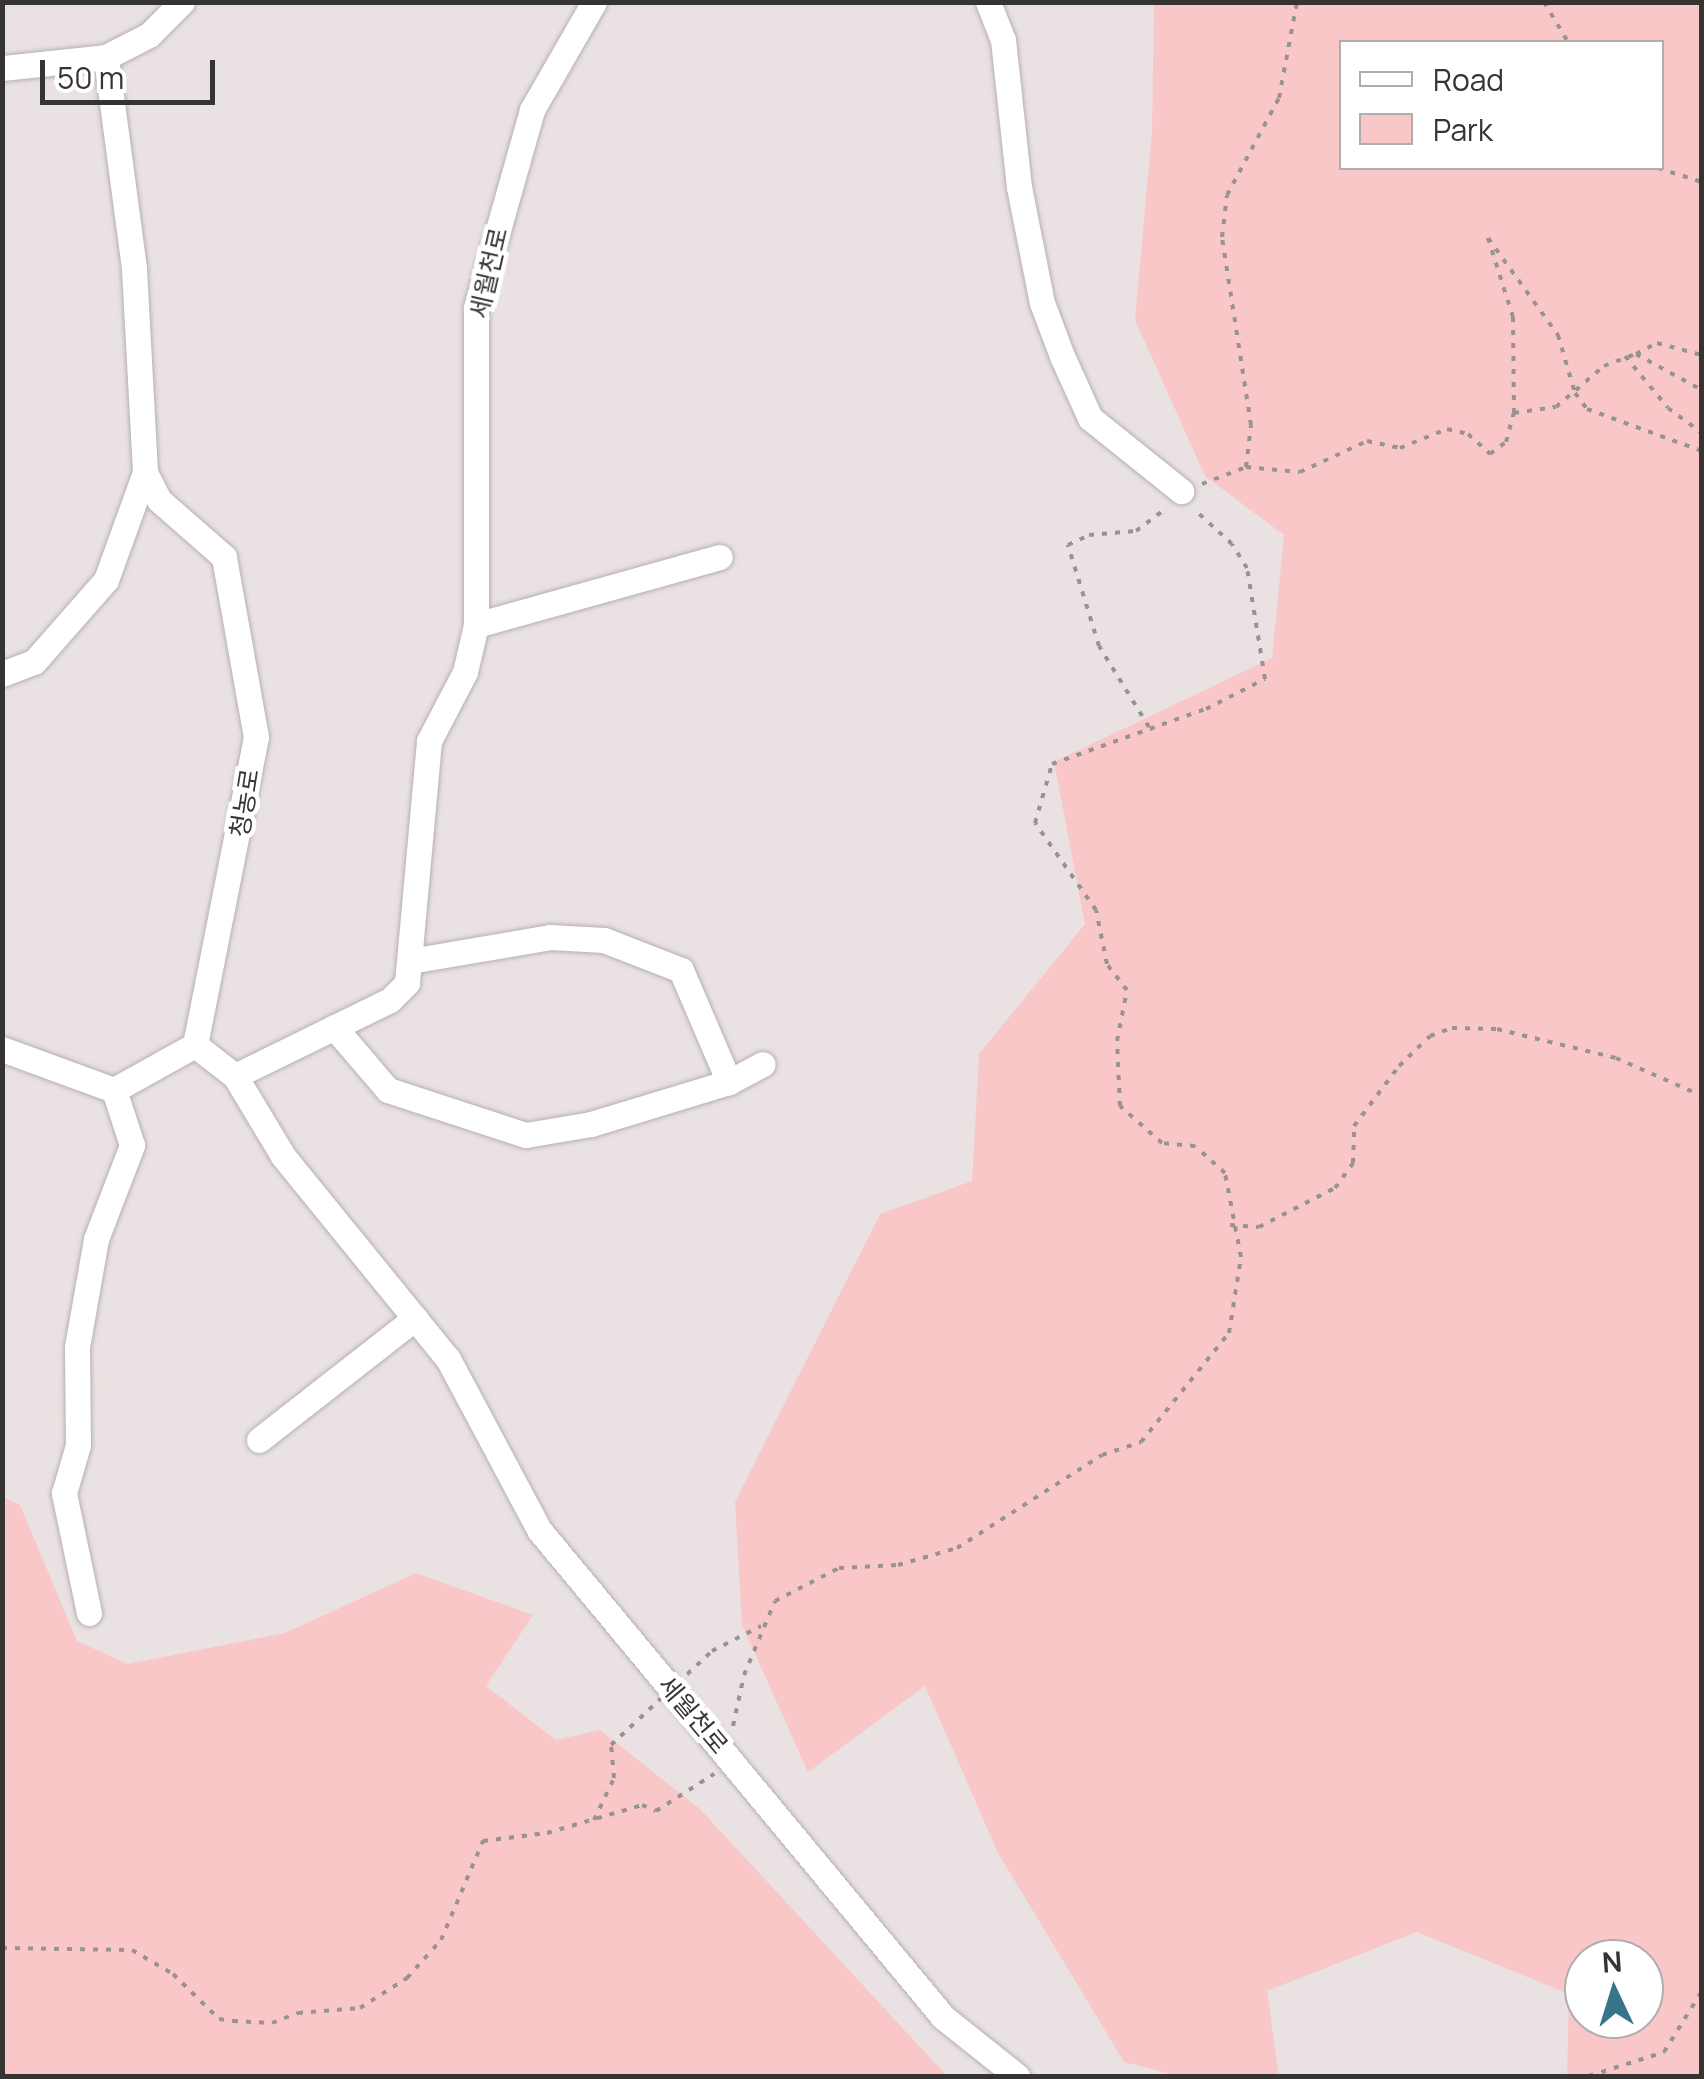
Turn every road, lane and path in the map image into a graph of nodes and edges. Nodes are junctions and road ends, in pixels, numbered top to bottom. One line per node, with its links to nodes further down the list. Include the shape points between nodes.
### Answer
1 (182, 2): 7 (street, via 149,35)
2 (594, 2): 23 (street, 세월천로, via 532,110 476,308)
3 (988, 2): 21 (street, via 1003,40 1038,288 1062,356 1090,418)
4 (1297, 2): 19 (path, via 1279,98 1227,195 1224,261 1242,331 1251,425)
5 (1544, 2): 6 (path)
6 (1567, 40)
7 (106, 57): 8 (street); 20 (street, via 134,268)
8 (2, 68)
9 (1664, 170): 10 (path)
10 (1702, 182)
11 (1636, 354): 12 (path, via 1657,343); 13 (path); 14 (path)
12 (1702, 355)
13 (1625, 356): 15 (path); 17 (path, via 1668,408)
14 (1702, 390)
15 (1576, 393): 16 (path, via 1546,410); 16 (path, via 1558,335 1488,238 1514,317); 18 (path, via 1604,416)
16 (1514, 413): 19 (path, via 1506,442 1490,454 1468,434 1447,429 1400,448 1367,441 1300,472)
17 (1702, 433)
18 (1702, 451)
19 (1246, 467): 21 (path)
20 (144, 472): 24 (street, via 106,580 34,662); 28 (street, 청농로, via 159,500 224,557 256,737)
21 (1181, 491): 25 (path, via 1136,531 1089,535 1068,545 1099,646); 25 (path, via 1247,568 1265,679 1206,710)
22 (720, 557): 23 (street)
23 (476, 625): 26 (street, 세월천로, via 465,672 429,741)
24 (2, 674)
25 (1150, 728): 35 (path, via 1052,764 1035,823 1096,910 1107,964 1128,990 1117,1040 1120,1106 1162,1143 1195,1146 1225,1173 1236,1207)
26 (410, 961): 27 (street, 세월천로, via 407,982 390,1000); 32 (street, via 550,937 604,940 682,970)
27 (334, 1027): 31 (street, 세월천로); 32 (street, via 388,1090 414,1104 526,1135 590,1124)
28 (195, 1045): 31 (street, 세월천로); 33 (street)
29 (2, 1049): 33 (street)
30 (763, 1064): 32 (street)
31 (236, 1076): 36 (street, 세월천로, via 283,1156)
32 (730, 1082)
33 (114, 1090): 38 (street, via 132,1146 96,1239 77,1347 78,1445 64,1493)
34 (1702, 1096): 35 (path, via 1616,1058 1498,1029 1452,1028 1430,1036 1399,1066 1354,1126 1353,1162 1336,1188 1259,1228)
35 (1230, 1225): 39 (path, via 1241,1257 1229,1333 1141,1442 1102,1455 957,1548 806,1580 775,1601)
36 (415, 1318): 37 (street); 40 (street, 세월천로, via 448,1358 540,1531)
37 (259, 1440)
38 (89, 1613)
39 (761, 1626): 40 (path); 41 (path, bridge, via 712,1651 610,1744 614,1778)
40 (724, 1753): 41 (path, via 676,1804 656,1811 642,1805 618,1809); 44 (street, 세월천로, via 942,2017)
41 (594, 1820): 42 (path, via 482,1841 441,1940 407,1978 360,2008 298,2013 272,2024 233,2021 219,2018 173,1974 132,1950)
42 (2, 1948)
43 (1702, 1990): 45 (path, via 1664,2052)
44 (1017, 2076)
45 (1589, 2076)

